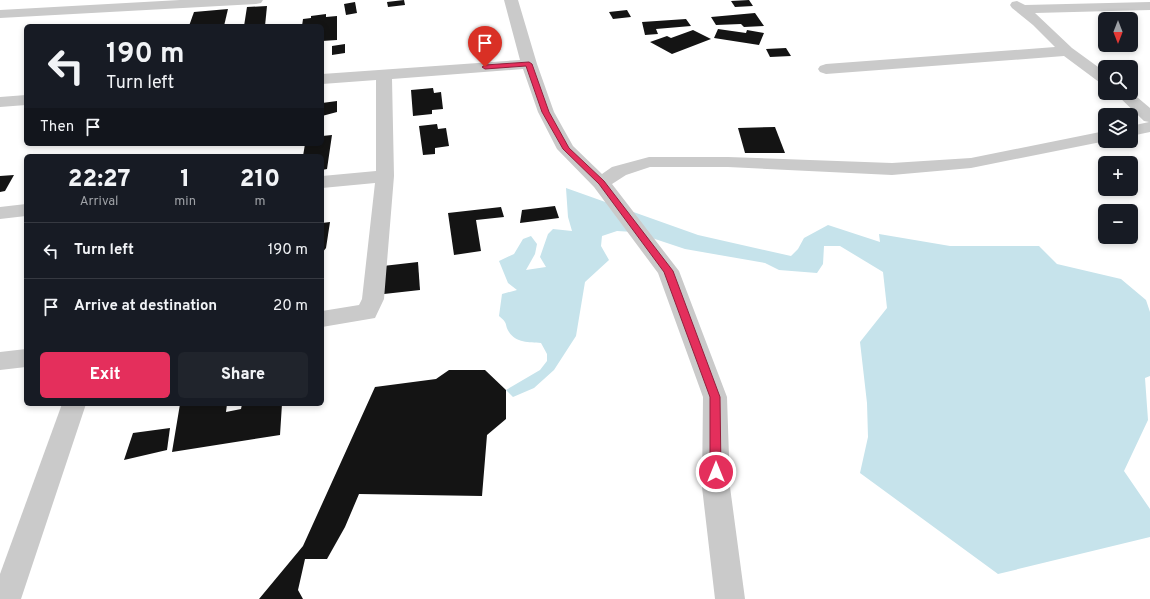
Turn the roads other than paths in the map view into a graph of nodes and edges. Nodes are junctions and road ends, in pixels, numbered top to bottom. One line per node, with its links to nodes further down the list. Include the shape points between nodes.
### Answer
1 (256, 0): 3 (street)
2 (512, 0): 8 (street)
3 (97, 4): 6 (street)
4 (1016, 4): 5 (street); 7 (street)
5 (1150, 6)
6 (0, 14)
7 (1067, 50): 9 (street); 11 (street)
8 (529, 64): 10 (street); 24 (street, via 546,112 566,149)
9 (826, 69)
10 (384, 74): 12 (street); 22 (street)
11 (1098, 74)
12 (324, 79)
13 (1138, 94): 14 (street)
14 (1150, 95)
15 (24, 100): 17 (street)
16 (1132, 100): 18 (street)
17 (0, 102)
18 (1150, 117)
19 (1150, 127): 20 (street)
20 (1138, 130)
21 (1098, 137): 24 (street, via 971,163 892,169 728,162 649,162 619,171)
22 (385, 176): 23 (street); 27 (street, via 373,299 367,312)
23 (324, 182)
24 (601, 183): 32 (street, via 668,271 715,397 716,487)
25 (24, 210): 26 (street)
26 (0, 213)
27 (324, 319)
28 (24, 358): 29 (street)
29 (0, 361)
30 (73, 406): 31 (street)
31 (4, 599)
32 (731, 599)

